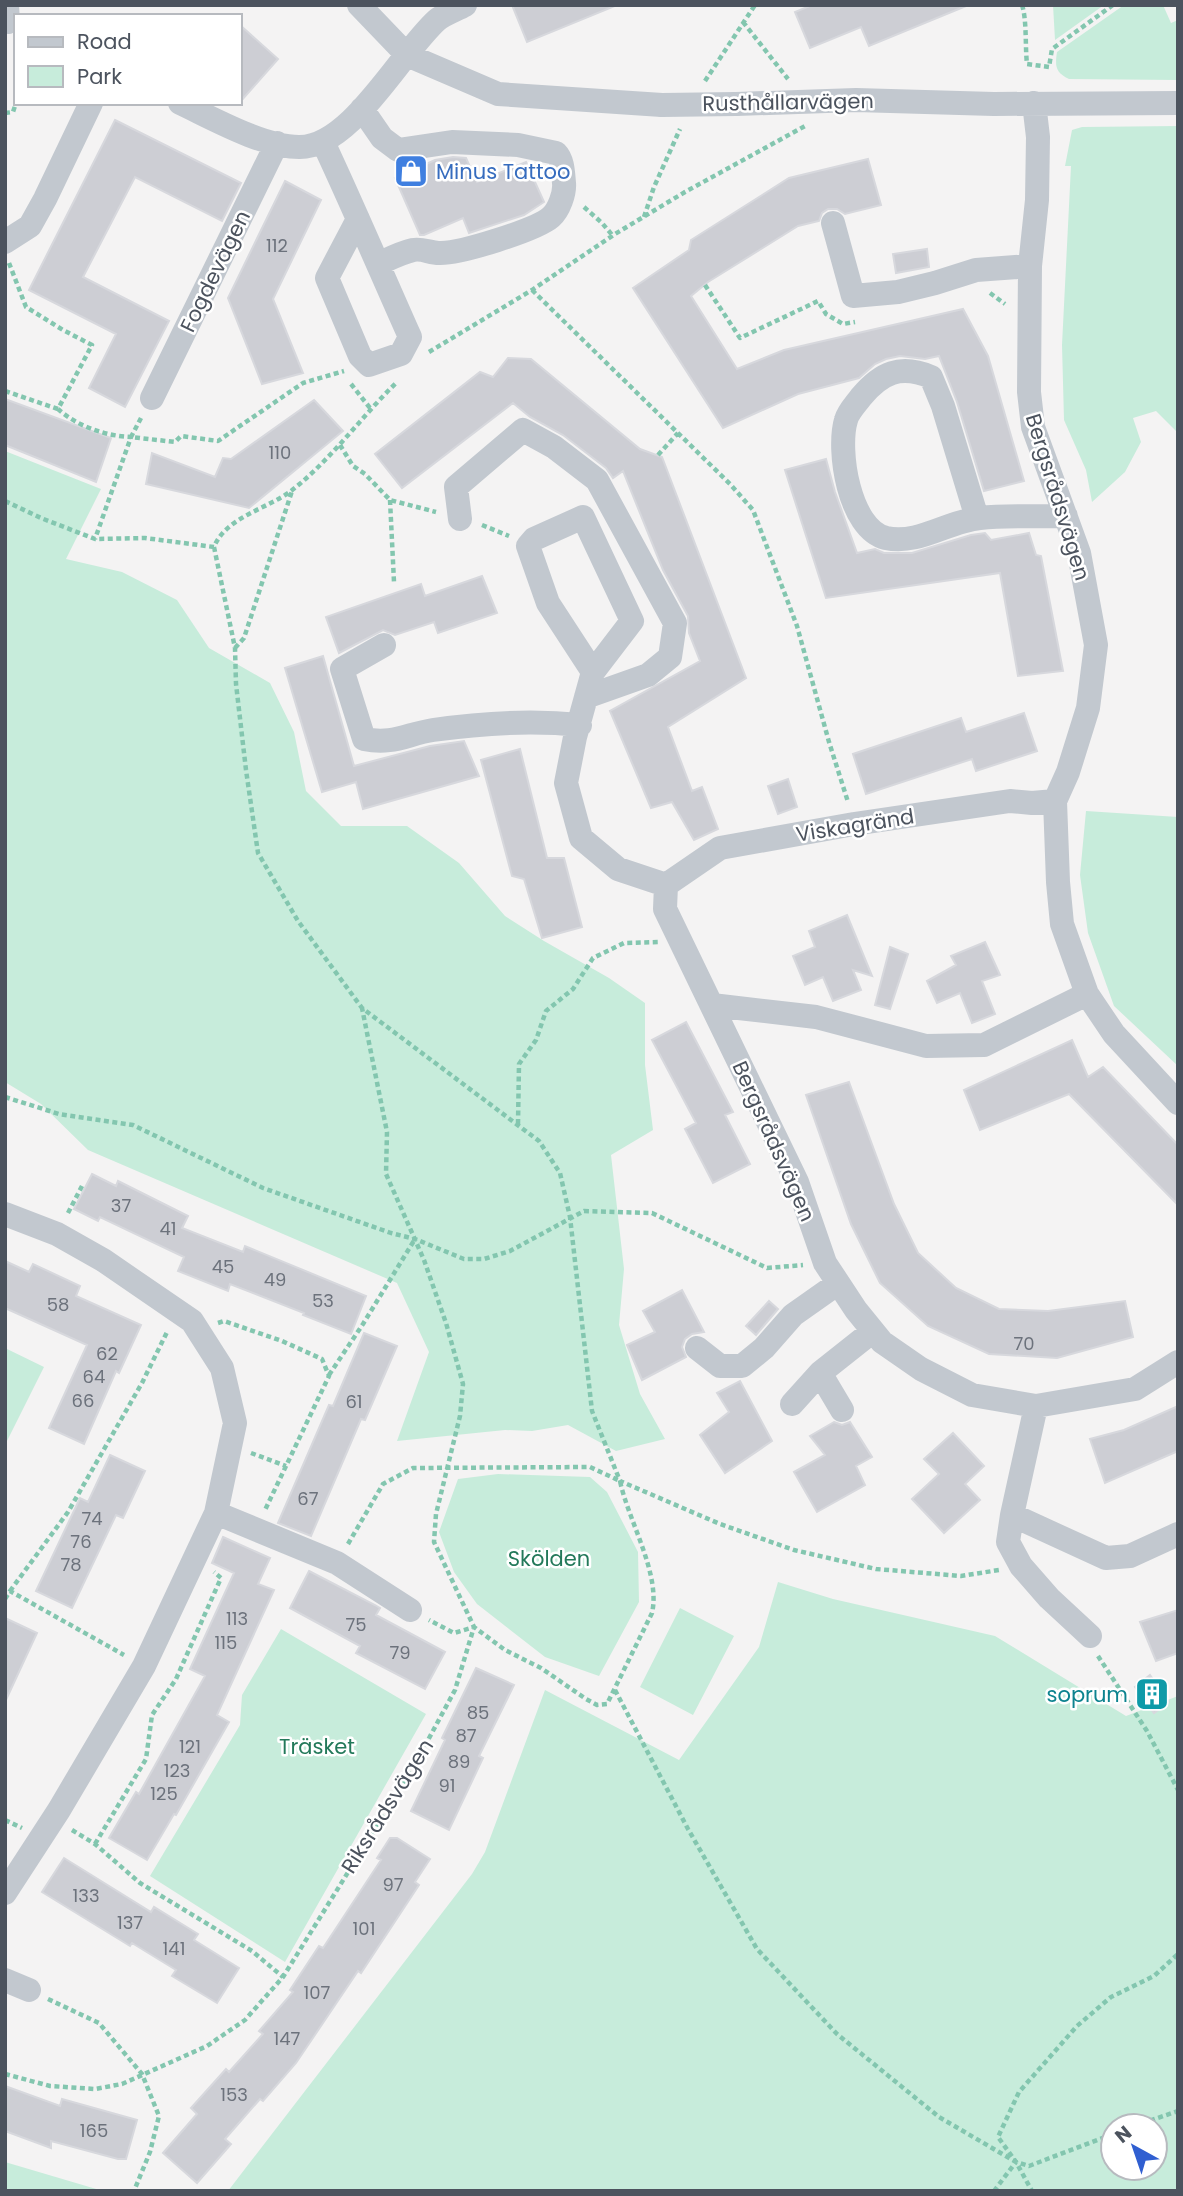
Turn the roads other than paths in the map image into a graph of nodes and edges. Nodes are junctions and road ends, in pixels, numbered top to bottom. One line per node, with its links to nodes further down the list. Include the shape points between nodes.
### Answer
1 (359, 5): 3 (street, Rusthållarvägen)
2 (465, 5): 3 (street, via 438,19)
3 (407, 55): 4 (street, Rusthållarvägen, bridge, via 498,94 662,105 736,103 809,112 856,100); 8 (street)
4 (1034, 103): 5 (street, Rusthållarvägen); 15 (street, Bergsrådsvägen, via 1037,200)
5 (1178, 103)
6 (90, 105): 13 (street, via 30,226)
7 (184, 105): 10 (street)
8 (362, 109): 9 (street); 14 (street, via 382,138 398,150 452,142 518,145 555,153 564,187 552,216 539,225 467,250 439,253 416,249)
9 (323, 142): 10 (street, via 300,148); 11 (street)
10 (277, 143): 16 (street, Fogdevägen)
11 (358, 219): 14 (street); 14 (street, via 327,278 351,364 369,365 401,354 410,337)
12 (833, 223): 15 (street, via 853,296 898,292 976,270)
13 (5, 242)
14 (378, 264)
15 (1030, 266): 17 (street, Bergsrådsvägen, via 1033,427)
16 (152, 398)
17 (1066, 516): 18 (street); 24 (street, Bergsrådsvägen, via 1079,553 1096,645 1088,709)
18 (977, 518): 18 (street, via 923,536 895,539 873,533 856,509 846,478 844,433 847,417 874,383 906,370 930,377)
19 (460, 519): 22 (street, via 456,487 523,430 597,480 676,623 670,657 648,675)
20 (384, 645): 23 (street, via 342,669 364,740 382,743 431,730 541,720)
21 (593, 672): 21 (street, via 548,603 528,547 534,539 583,517 632,621); 22 (street)
22 (586, 697): 23 (street)
23 (580, 725): 25 (street, via 566,783 581,838 618,869)
24 (1055, 801): 25 (street, Viskagränd, via 1010,801 720,848); 26 (street, Bergsrådsvägen, via 1062,924)
25 (666, 885): 27 (street, Bergsrådsvägen, via 665,909)
26 (1087, 994): 27 (street, via 984,1045 926,1046 816,1017); 28 (street, Bergsrådsvägen, via 1114,1034)
27 (712, 1005): 30 (street, Bergsrådsvägen, via 797,1182)
28 (1178, 1103)
29 (5, 1214): 38 (street, via 57,1234 103,1259 192,1321 222,1368 235,1423)
30 (831, 1274): 31 (street, Bergsrådsvägen); 32 (street, via 742,1366 720,1366)
31 (873, 1331): 34 (street); 36 (street, Bergsrådsvägen, via 921,1369 972,1395)
32 (698, 1348)
33 (1178, 1362): 36 (street, Bergsrådsvägen, via 1135,1390)
34 (820, 1373): 35 (street); 37 (street)
35 (792, 1404)
36 (1037, 1406): 39 (street)
37 (842, 1410)
38 (216, 1513): 41 (street, via 337,1563); 43 (street, via 144,1666)
39 (1012, 1515): 40 (street, via 1106,1558 1130,1556); 42 (street, via 1008,1542 1021,1566)
40 (1178, 1534)
41 (410, 1610)
42 (1090, 1636)
43 (5, 1893)
44 (5, 1980): 45 (street)
45 (29, 1990)

